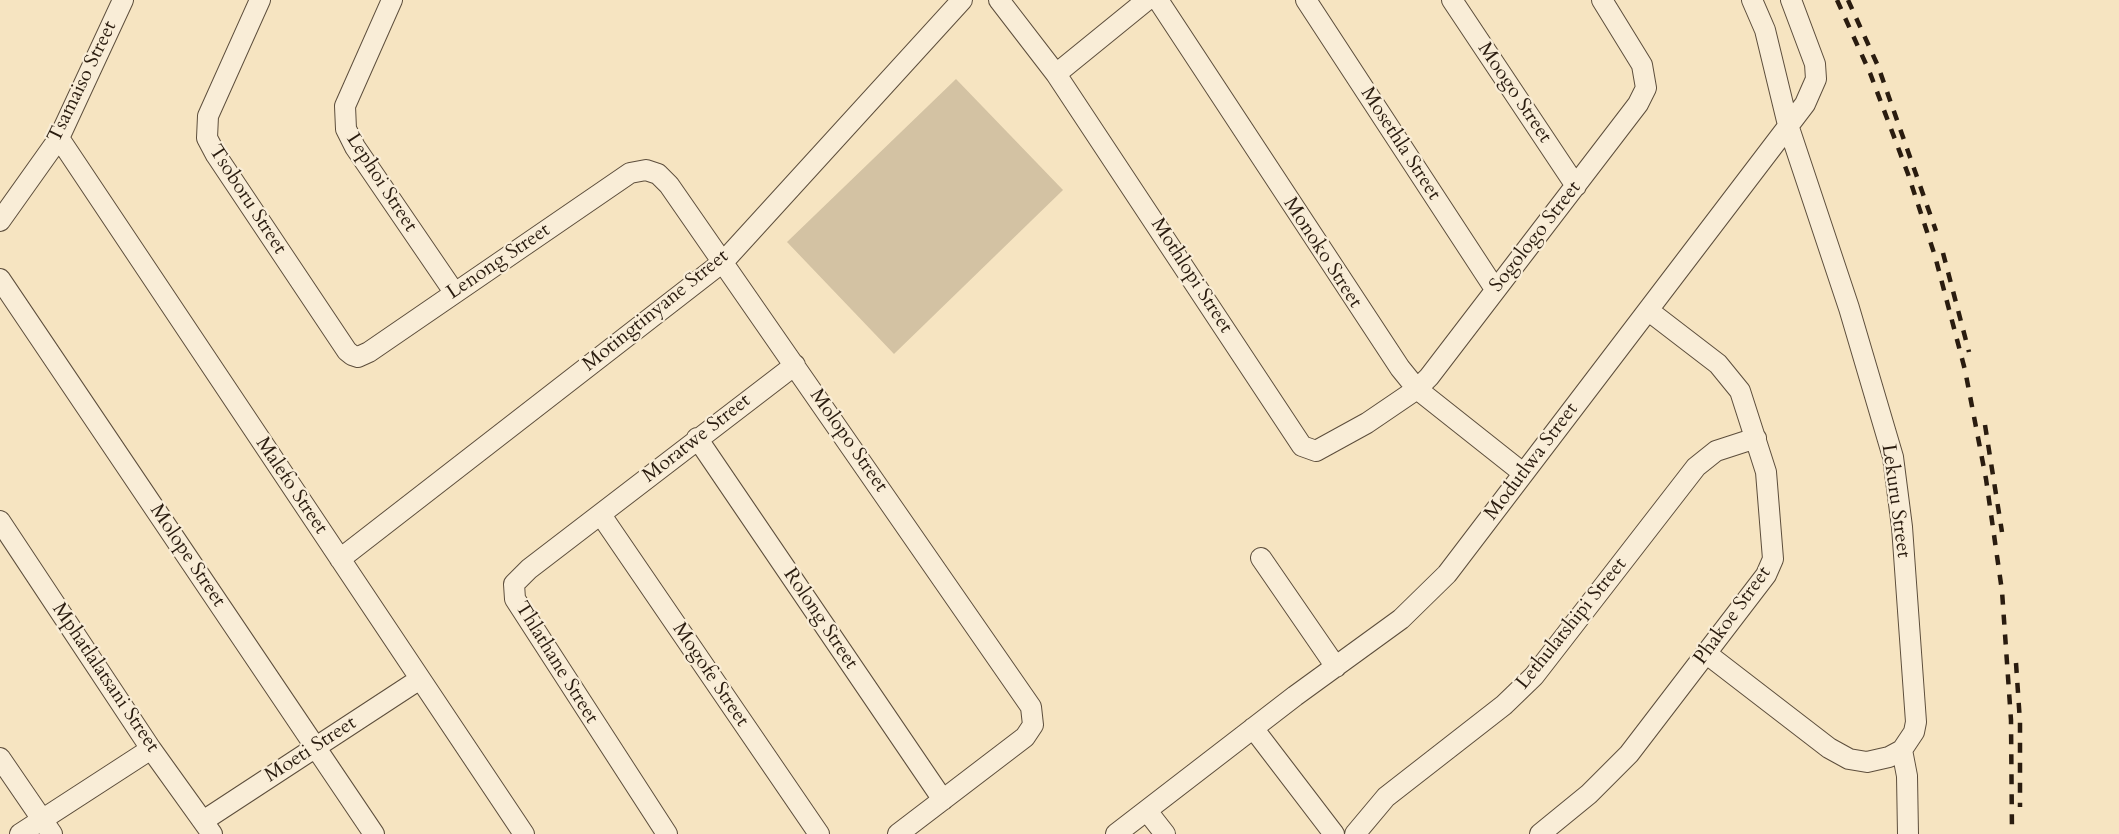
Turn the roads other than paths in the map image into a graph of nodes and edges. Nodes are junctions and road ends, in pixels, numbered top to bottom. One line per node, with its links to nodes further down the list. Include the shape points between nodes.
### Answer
1 (123, 0): 15 (street, Tsamaiso Street)
2 (260, 0): 24 (street, Tsoboru Street, via 208,116 207,138)
3 (392, 0): 22 (street, Lephoi Street, via 348,96 344,121 355,147)
4 (962, 0): 19 (street, Motingtinyane Street)
5 (999, 0): 13 (street, Mothlopi Street)
6 (1148, 0): 13 (street)
7 (1158, 0): 26 (street, Monoko Street, via 1374,333)
8 (1306, 0): 21 (street, Mosethla Street)
9 (1452, 0): 17 (street, Moogo Street)
10 (1602, 0): 17 (street, Sogologo Street, via 1637,55 1646,81 1638,104)
11 (1752, 0): 14 (street, Lekuru Street, via 1765,30)
12 (1791, 0): 14 (street, Modutlwa Street, via 1816,71 1810,95)
13 (1056, 74): 26 (street, Mothlopi Street, via 1302,446 1321,451)
14 (1788, 125): 23 (street, Modutlwa Street); 40 (street, Lekuru Street, via 1849,308 1894,463 1916,722 1911,739)
15 (59, 138): 18 (street, Tsamaiso Street); 33 (street, Malefo Street)
16 (646, 170): 19 (street, Molopo Street, via 669,185); 22 (street, Lenong Street, via 624,176)
17 (1576, 186): 21 (street, Sogologo Street)
18 (0, 221)
19 (724, 261): 25 (street, Molopo Street); 33 (street, Motingtinyane Street)
20 (0, 279): 38 (street, Molope Street)
21 (1495, 289): 26 (street, Sogologo Street)
22 (454, 292): 24 (street, Lenong Street, via 369,352 358,357)
23 (1649, 311): 28 (street, Phakoe Street, via 1730,377 1743,398); 29 (street, Modutlwa Street)
24 (352, 355)
25 (795, 365): 27 (street, Moratwe Street); 42 (street, Molopo Street, via 1033,712 1033,724 1018,742)
26 (1417, 389): 29 (street, Monoko Street)
27 (697, 438): 30 (street, Moratwe Street); 42 (street, Rolong Street)
28 (1756, 438): 34 (street, Phakoe Street, via 1769,486 1773,559); 55 (street, Lethulatshipi Street, via 1716,451 1696,467 1534,676 1504,705 1386,797)
29 (1523, 473): 35 (street, Modutlwa Street, via 1438,584 1401,619)
30 (601, 515): 49 (street, Thlathane Street, via 524,573 514,584 513,596); 50 (street, Mogofe Street)
31 (0, 521): 39 (street, Mphatlalatsani Street)
32 (1261, 558): 35 (street)
33 (340, 559): 36 (street, Malefo Street)
34 (1707, 654): 40 (street, via 1829,748 1849,759 1876,761); 56 (street, Phakoe Street, via 1613,772)
35 (1336, 667): 37 (street, Modutlwa Street)
36 (420, 680): 38 (street, Moeti Street); 48 (street, Malefo Street)
37 (1253, 728): 43 (street, Modutlwa Street); 54 (street)
38 (316, 747): 45 (street, Moeti Street); 47 (street, Molope Street)
39 (151, 749): 44 (street); 45 (street, Mphatlalatsani Street)
40 (1902, 750): 57 (street, via 1907,776)
41 (0, 758): 44 (street)
42 (943, 800): 51 (street)
43 (1147, 811): 52 (street, Modutlwa Street); 53 (street)
44 (47, 827): 46 (street)
45 (207, 827)
46 (20, 834)
47 (374, 834)
48 (524, 834)
49 (667, 834)
50 (819, 834)
51 (898, 834)
52 (1116, 834)
53 (1165, 834)
54 (1334, 834)
55 (1355, 834)
56 (1540, 834)
57 (1908, 834)

